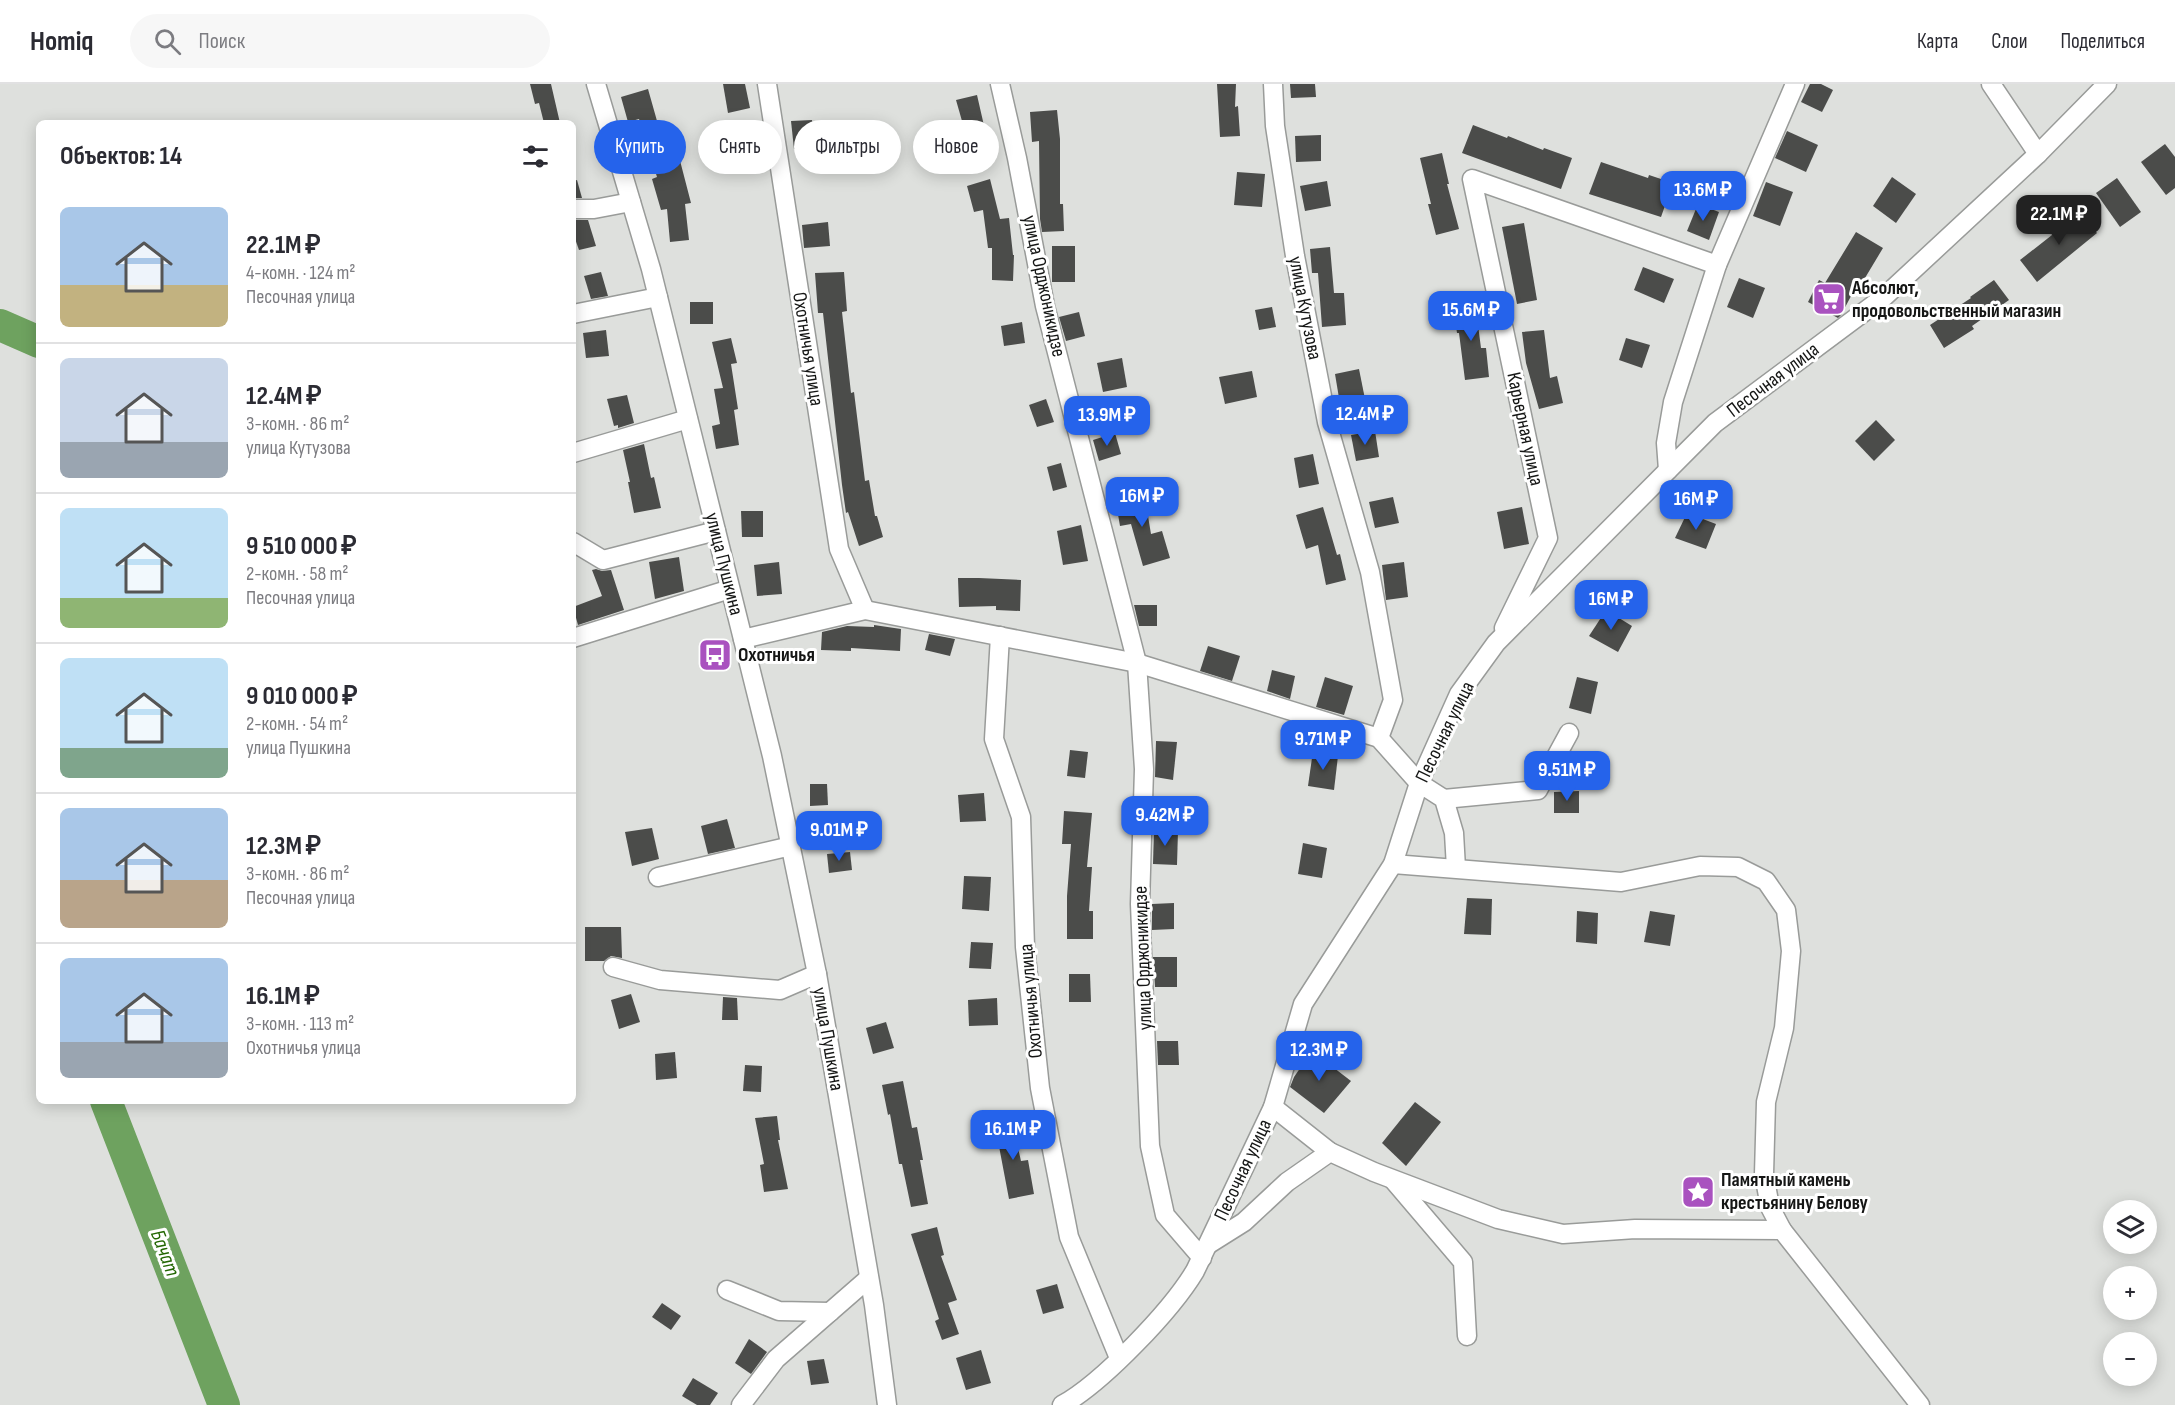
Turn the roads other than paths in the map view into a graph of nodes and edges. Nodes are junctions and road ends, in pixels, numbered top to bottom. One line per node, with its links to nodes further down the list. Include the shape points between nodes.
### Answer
1 (596, 84): 9 (street, улица Пушкина)
2 (767, 84): 20 (street, Охотничья улица, via 839,549)
3 (1000, 84): 25 (street, улица Орджоникидзе, via 1046,306)
4 (1273, 84): 27 (street, улица Кутузова, via 1275,126 1295,256 1327,422 1370,572 1393,700)
5 (1795, 84): 11 (street)
6 (1991, 84): 8 (street)
7 (2107, 84): 8 (street, Песочная улица)
8 (2038, 154): 16 (street, Песочная улица, via 1884,297 1715,423)
9 (631, 202): 10 (street); 12 (street, улица Пушкина)
10 (576, 209)
11 (1718, 265): 16 (street, via 1673,402 1666,443); 24 (street, Карьерная улица, via 1472,179 1548,538)
12 (658, 297): 13 (street); 14 (street, улица Пушкина)
13 (576, 313)
14 (688, 419): 15 (street); 17 (street, улица Пушкина)
15 (576, 452)
16 (1668, 470): 24 (street, Песочная улица)
17 (716, 531): 18 (street, via 603,560); 19 (street, улица Пушкина)
18 (576, 544)
19 (730, 589): 22 (street); 23 (street, улица Пушкина)
20 (865, 610): 21 (street); 23 (street)
21 (1000, 636): 25 (street); 45 (street, Охотничья улица, via 994,739 1021,817 1025,947 1040,1088 1069,1237)
22 (576, 637)
23 (743, 639): 30 (street, улица Пушкина)
24 (1496, 643): 28 (street, Песочная улица, via 1459,694)
25 (1137, 663): 27 (street); 40 (street, улица Орджоникидзе, via 1144,769 1140,904 1150,1146 1164,1215)
26 (1569, 733): 29 (street, via 1538,790)
27 (1379, 738): 28 (street)
28 (1419, 783): 29 (street); 31 (street, Песочная улица)
29 (1444, 799): 32 (street, via 1454,833)
30 (791, 846): 33 (street); 35 (street, улица Пушкина)
31 (1393, 864): 32 (street); 36 (street, Песочная улица, via 1303,1004)
32 (1456, 868): 39 (street, via 1621,882 1700,866 1737,867 1766,881 1786,910 1791,951 1784,1028 1766,1102 1764,1174 1770,1207)
33 (658, 877)
34 (613, 967): 35 (street, via 660,980 780,990)
35 (817, 974): 41 (street, улица Пушкина)
36 (1273, 1107): 37 (street); 40 (street, Песочная улица)
37 (1330, 1152): 38 (street); 40 (street, via 1287,1182)
38 (1393, 1180): 39 (street, via 1498,1219 1563,1234 1635,1229); 44 (street, via 1463,1262)
39 (1782, 1230): 49 (street)
40 (1205, 1251): 45 (street, Песочная улица, via 1183,1290)
41 (869, 1278): 43 (street); 47 (street, улица Пушкина)
42 (727, 1290): 43 (street, via 779,1311)
43 (830, 1312): 46 (street, via 776,1359)
44 (1467, 1336)
45 (1119, 1358): 48 (street, Песочная улица, via 1078,1396)
46 (741, 1405)
47 (887, 1405)
48 (1062, 1405)
49 (1920, 1405)

